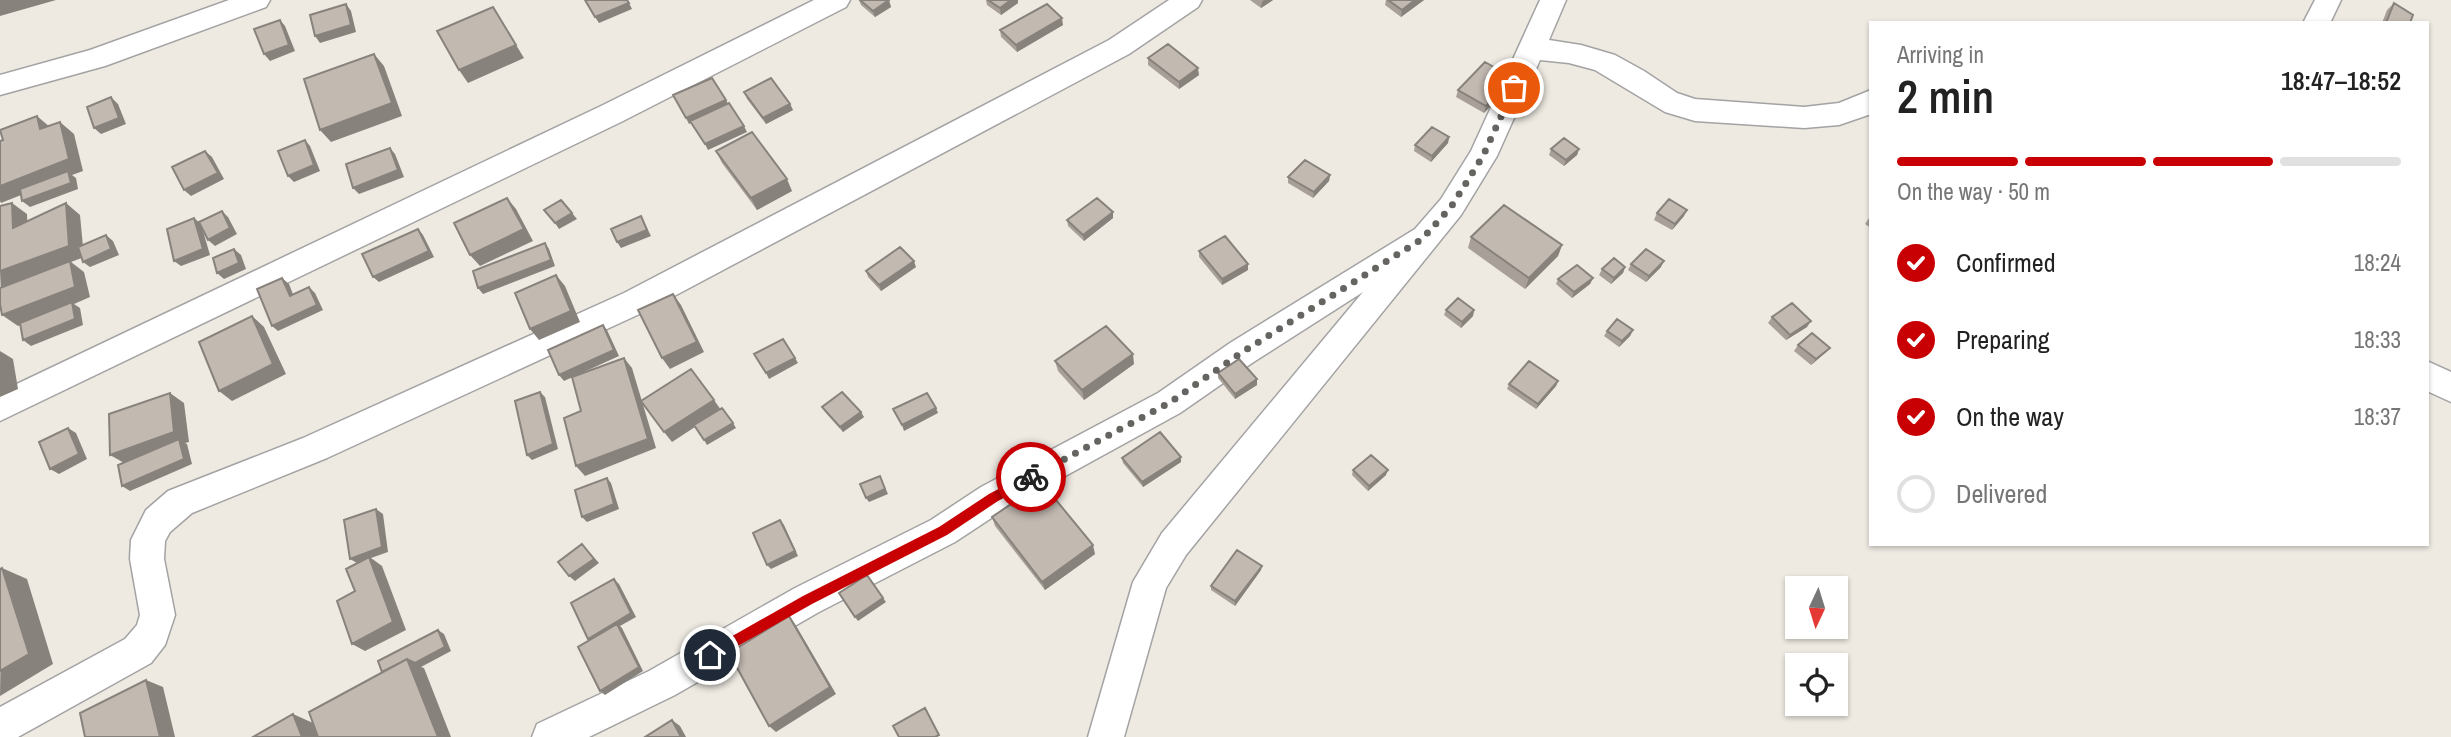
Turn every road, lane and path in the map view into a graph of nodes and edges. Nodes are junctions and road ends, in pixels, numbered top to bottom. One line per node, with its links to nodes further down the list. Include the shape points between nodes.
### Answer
1 (257, 0): 8 (street, via 94,59)
2 (837, 0): 13 (street, via 599,120)
3 (1189, 0): 14 (street, via 1119,47 652,293 436,394 183,500 154,525 148,541 146,555 159,617 149,641)
4 (1553, 0): 7 (street)
5 (2328, 0): 6 (street)
6 (2317, 21)
7 (1531, 49): 9 (street, via 1560,49 1608,63 1667,101 1700,110 1828,116); 10 (street, via 1483,156 1451,207)
8 (0, 85)
9 (1869, 102)
10 (1422, 239): 15 (street, via 1169,403 662,683); 16 (street, via 1174,544 1150,582)
11 (2429, 376): 12 (street)
12 (2451, 388)
13 (0, 407)
14 (0, 727)
15 (550, 737)
16 (1106, 737)

